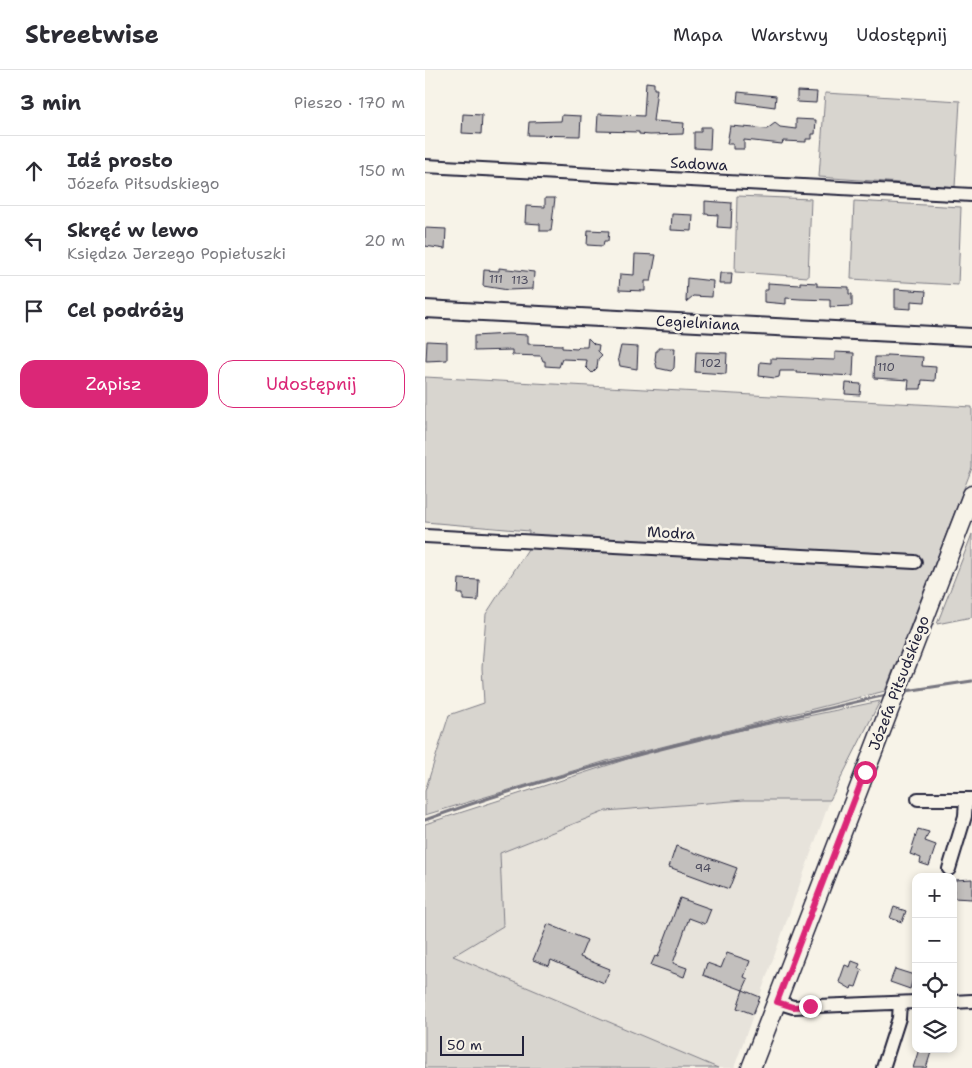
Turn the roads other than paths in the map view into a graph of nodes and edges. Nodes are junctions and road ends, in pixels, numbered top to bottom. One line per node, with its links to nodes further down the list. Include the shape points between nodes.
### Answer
1 (425, 166): 2 (street, Sadowa)
2 (972, 195)
3 (425, 309): 4 (street, Cegielniana)
4 (972, 337)
5 (972, 495): 12 (main road, Józefa Piłsudskiego)
6 (425, 536): 7 (street, Modra)
7 (915, 562)
8 (918, 799): 9 (street)
9 (969, 799): 10 (street)
10 (949, 869)
11 (972, 1001): 14 (street)
12 (777, 1002): 15 (street, via 793,1007); 16 (main road, Józefa Piłsudskiego)
13 (912, 1002): 15 (street)
14 (957, 1002)
15 (900, 1003): 17 (street, via 899,1018)
16 (751, 1068)
17 (883, 1068)

